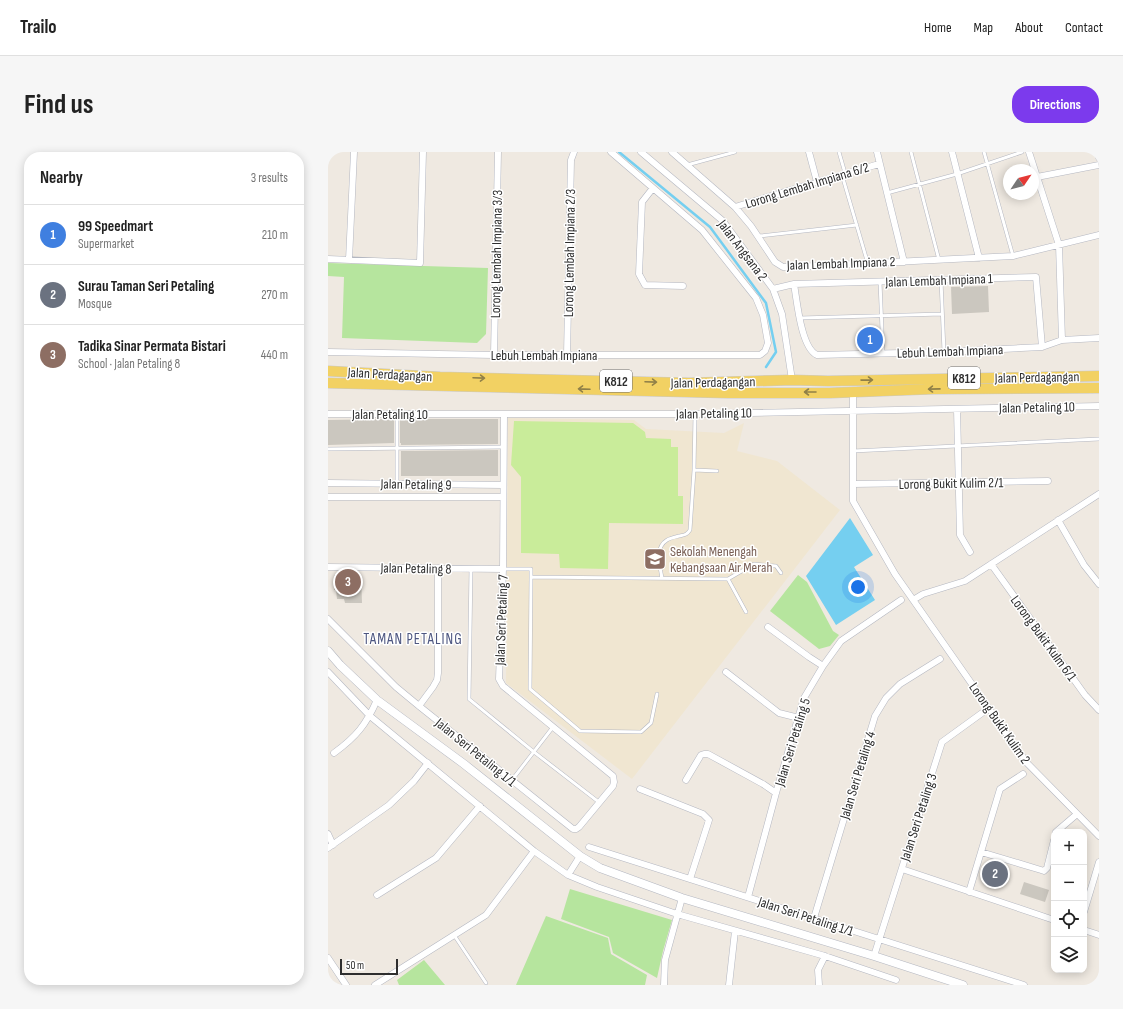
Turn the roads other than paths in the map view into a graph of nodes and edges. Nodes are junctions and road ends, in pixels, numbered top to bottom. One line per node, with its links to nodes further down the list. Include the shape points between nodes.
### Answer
1 (354, 152): 40 (street)
2 (423, 152): 40 (street, via 420,263)
3 (498, 152): 58 (street, Lorong Lembah Impiana 3/3)
4 (574, 152): 59 (street, Lorong Lembah Impiana 2/3, via 571,160)
5 (611, 152): 30 (street)
6 (672, 152): 22 (street, Jalan Lembah Impiana 2)
7 (735, 152): 22 (lane)
8 (810, 152): 27 (street)
9 (839, 152): 24 (lane)
10 (876, 152): 19 (street)
11 (911, 152): 28 (lane)
12 (952, 152): 25 (street)
13 (984, 152): 20 (lane)
14 (1022, 152): 20 (lane)
15 (1029, 152): 21 (street)
16 (1097, 152): 18 (street)
17 (645, 153): 48 (street, Jalan Angsana 2, via 723,221)
18 (1099, 158)
19 (879, 164): 24 (street, Lorong Lembah Impiana 6/2); 31 (street)
20 (987, 164): 25 (lane); 37 (lane)
21 (1033, 164)
22 (687, 165): 32 (street, Jalan Lembah Impiana 2)
23 (1099, 165): 26 (street)
24 (843, 174): 27 (street, Lorong Lembah Impiana 6/2); 33 (lane)
25 (957, 174): 28 (lane); 38 (street)
26 (1039, 178)
27 (817, 182): 32 (street, Lorong Lembah Impiana 6/2)
28 (919, 184): 31 (lane); 41 (lane)
29 (1039, 184): 36 (street)
30 (653, 188): 47 (street, via 642,202 639,274 645,285); 59 (street, Lebuh Lembah Impiana, via 702,230 756,298 763,315 768,343 765,351 760,355)
31 (887, 193): 42 (street)
32 (735, 207): 35 (street, Jalan Lembah Impiana 2)
33 (857, 225): 35 (lane); 43 (lane)
34 (1099, 235): 36 (street, Jalan Lembah Impiana 2)
35 (757, 236): 43 (street, Jalan Lembah Impiana 2, via 775,262 783,267)
36 (1059, 245): 37 (street, Jalan Lembah Impiana 2); 53 (street)
37 (1013, 256): 38 (street, Jalan Lembah Impiana 2)
38 (979, 258): 41 (street, Jalan Lembah Impiana 2)
39 (328, 259): 40 (street)
40 (349, 260)
41 (939, 260): 42 (street, Jalan Lembah Impiana 2)
42 (904, 262): 43 (street, Jalan Lembah Impiana 2)
43 (868, 264)
44 (941, 280): 45 (street, Jalan Lembah Impiana 1); 49 (lane); 54 (street, Jalan Lembah Impiana 1, via 1036,277)
45 (880, 282): 46 (street, Jalan Lembah Impiana 1); 50 (lane)
46 (794, 284): 48 (street, Jalan Lembah Impiana 1); 51 (street, Lebuh Lembah Impiana)
47 (683, 286)
48 (773, 289): 62 (street, Jalan Angsana 2, via 782,314)
49 (942, 314): 50 (lane); 56 (lane)
50 (882, 316): 51 (lane); 57 (lane)
51 (800, 318): 57 (street, Lebuh Lembah Impiana, via 805,340 813,353)
52 (1099, 338): 53 (street, Lebuh Lembah Impiana)
53 (1062, 340): 54 (street, Lebuh Lembah Impiana)
54 (1042, 347): 56 (street, Lebuh Lembah Impiana)
55 (328, 352): 58 (street, Lebuh Lembah Impiana)
56 (944, 352): 57 (street, Lebuh Lembah Impiana)
57 (883, 354)
58 (494, 355): 59 (street, Lebuh Lembah Impiana)
59 (567, 355)
60 (328, 371): 62 (main road, Jalan Perdagangan / K812, one-way to 62, via 448,377 689,383)
61 (1099, 376): 62 (main road, Jalan Perdagangan / K812, one-way to 61)
62 (792, 380)
63 (328, 383): 65 (main road, Jalan Perdagangan / K812, one-way to 63, via 728,393)
64 (1099, 388): 65 (main road, Jalan Perdagangan / K812, one-way to 65)
65 (853, 392): 68 (street, Lorong Bukit Kulim 2)
66 (1099, 406): 67 (street, Jalan Petaling 10)
67 (957, 409): 68 (street, Jalan Petaling 10); 74 (street)
68 (853, 411): 72 (street, Jalan Petaling 10); 78 (street, Lorong Bukit Kulim 2)
69 (328, 414): 70 (street, Jalan Petaling 10)
70 (397, 414): 71 (street, Jalan Petaling 10); 76 (lane)
71 (504, 414): 72 (street, Jalan Petaling 10); 75 (street, Jalan Seri Petaling 7)
72 (695, 414): 79 (lane)
73 (1099, 439): 74 (lane)
74 (958, 445): 78 (lane); 84 (street)
75 (504, 447): 76 (lane); 85 (street, Jalan Seri Petaling 7)
76 (397, 448): 77 (lane); 83 (lane)
77 (328, 449)
78 (853, 451): 86 (street, Lorong Bukit Kulim 2)
79 (694, 470): 80 (lane); 99 (lane, via 690,530 685,535 668,539 662,544 658,551)
80 (717, 471)
81 (1048, 482): 84 (street, Lorong Bukit Kulim 2/1)
82 (328, 483): 83 (street, Jalan Petaling 9)
83 (396, 483): 85 (street, Jalan Petaling 9)
84 (959, 483): 86 (street, Lorong Bukit Kulim 2/1); 91 (street, via 960,535)
85 (503, 484): 89 (street, Jalan Seri Petaling 7)
86 (853, 484): 103 (street, Lorong Bukit Kulim 2, via 853,501 894,574)
87 (1099, 494): 90 (street)
88 (328, 497): 89 (street)
89 (504, 497): 96 (street, Jalan Seri Petaling 7)
90 (1058, 520): 92 (street); 101 (street, via 1084,565)
91 (970, 552)
92 (991, 564): 103 (street, via 965,581 923,594); 115 (street, Lorong Bukit Kulm 6/1, via 1085,695)
93 (328, 567): 94 (street, Jalan Petaling 8)
94 (438, 568): 95 (street, Jalan Petaling 8); 114 (street, via 438,680)
95 (471, 568): 96 (street, Jalan Petaling 8); 120 (lane, via 469,699)
96 (503, 569): 98 (lane, via 531,569); 119 (street, Jalan Seri Petaling 7, via 500,683)
97 (781, 573): 100 (lane, via 776,566 754,564)
98 (531, 577): 99 (lane); 112 (lane, via 530,689 580,731 641,732 652,723)
99 (662, 578): 100 (lane)
100 (728, 579): 104 (lane)
101 (1099, 584)
102 (901, 600): 109 (street, Jalan Seri Petaling 5, via 841,641)
103 (913, 600): 131 (street, Lorong Bukit Kulim 2, via 1027,763)
104 (746, 612)
105 (328, 619): 114 (street, Jalan Seri Petaling 1/1, via 396,687)
106 (768, 627): 109 (street)
107 (328, 651): 113 (street)
108 (940, 659): 151 (street, Jalan Seri Petaling 4, via 900,684 886,698 875,716)
109 (823, 666): 118 (street, Jalan Seri Petaling 5, via 804,698)
110 (328, 672): 117 (street)
111 (726, 672): 118 (street, via 779,714)
112 (657, 694)
113 (377, 700): 117 (street); 140 (street, via 464,764)
114 (419, 706): 125 (street, Jalan Seri Petaling 1/1)
115 (1099, 710)
116 (982, 713): 142 (street, Jalan Seri Petaling 3, via 942,742)
117 (370, 716): 121 (street, via 352,740); 122 (street)
118 (799, 718): 128 (street, Jalan Seri Petaling 5)
119 (553, 727): 120 (lane); 123 (street, Jalan Seri Petaling 7)
120 (534, 752): 125 (lane); 129 (lane)
121 (334, 753)
122 (428, 763): 130 (street); 135 (street, via 414,781 389,804)
123 (610, 773): 129 (street, Jalan Seri Petaling 1/1, via 613,776 613,786)
124 (1023, 774): 138 (street, via 1000,789)
125 (512, 780): 129 (street, Jalan Seri Petaling 1/1, via 573,829 579,827)
126 (686, 780): 128 (street, via 701,755 708,754)
127 (640, 790): 144 (street, via 704,814 709,820)
128 (776, 793): 147 (street, Jalan Seri Petaling 5)
129 (600, 803)
130 (480, 806): 137 (street); 146 (street, via 436,858)
131 (1077, 814): 132 (street); 134 (street, Lorong Bukit Kulim 2)
132 (1060, 829)
133 (328, 834): 135 (street)
134 (1099, 836)
135 (330, 846)
136 (589, 847): 144 (street, Jalan Seri Petaling 1/1)
137 (534, 850): 143 (street); 155 (street, via 486,915)
138 (981, 852): 139 (street, via 1041,870 1047,868); 145 (street)
139 (1051, 852)
140 (580, 856): 143 (street); 148 (street, via 600,868)
141 (1099, 862): 149 (street)
142 (902, 869): 145 (street); 157 (street, Jalan Seri Petaling 3)
143 (568, 875): 150 (street)
144 (690, 878): 147 (street, Jalan Seri Petaling 1/1)
145 (969, 892): 152 (street)
146 (377, 895)
147 (748, 897): 151 (street, Jalan Seri Petaling 1/1)
148 (682, 898): 150 (street); 159 (street)
149 (1087, 902)
150 (677, 914): 153 (street); 165 (street, via 665,960)
151 (814, 918): 157 (street, Jalan Seri Petaling 1/1)
152 (1051, 919)
153 (735, 931): 158 (street); 166 (street)
154 (1087, 931): 156 (street)
155 (454, 935): 162 (lane); 164 (street)
156 (1099, 935)
157 (879, 939): 159 (street, Jalan Seri Petaling 3); 169 (street, Jalan Seri Petaling 1/1)
158 (825, 956): 161 (street); 167 (street, via 818,970)
159 (874, 956): 168 (street)
160 (328, 958): 163 (street)
161 (896, 980)
162 (486, 983)
163 (346, 985)
164 (375, 985)
165 (664, 985)
166 (729, 985)
167 (819, 985)
168 (963, 985)
169 (1024, 985)

